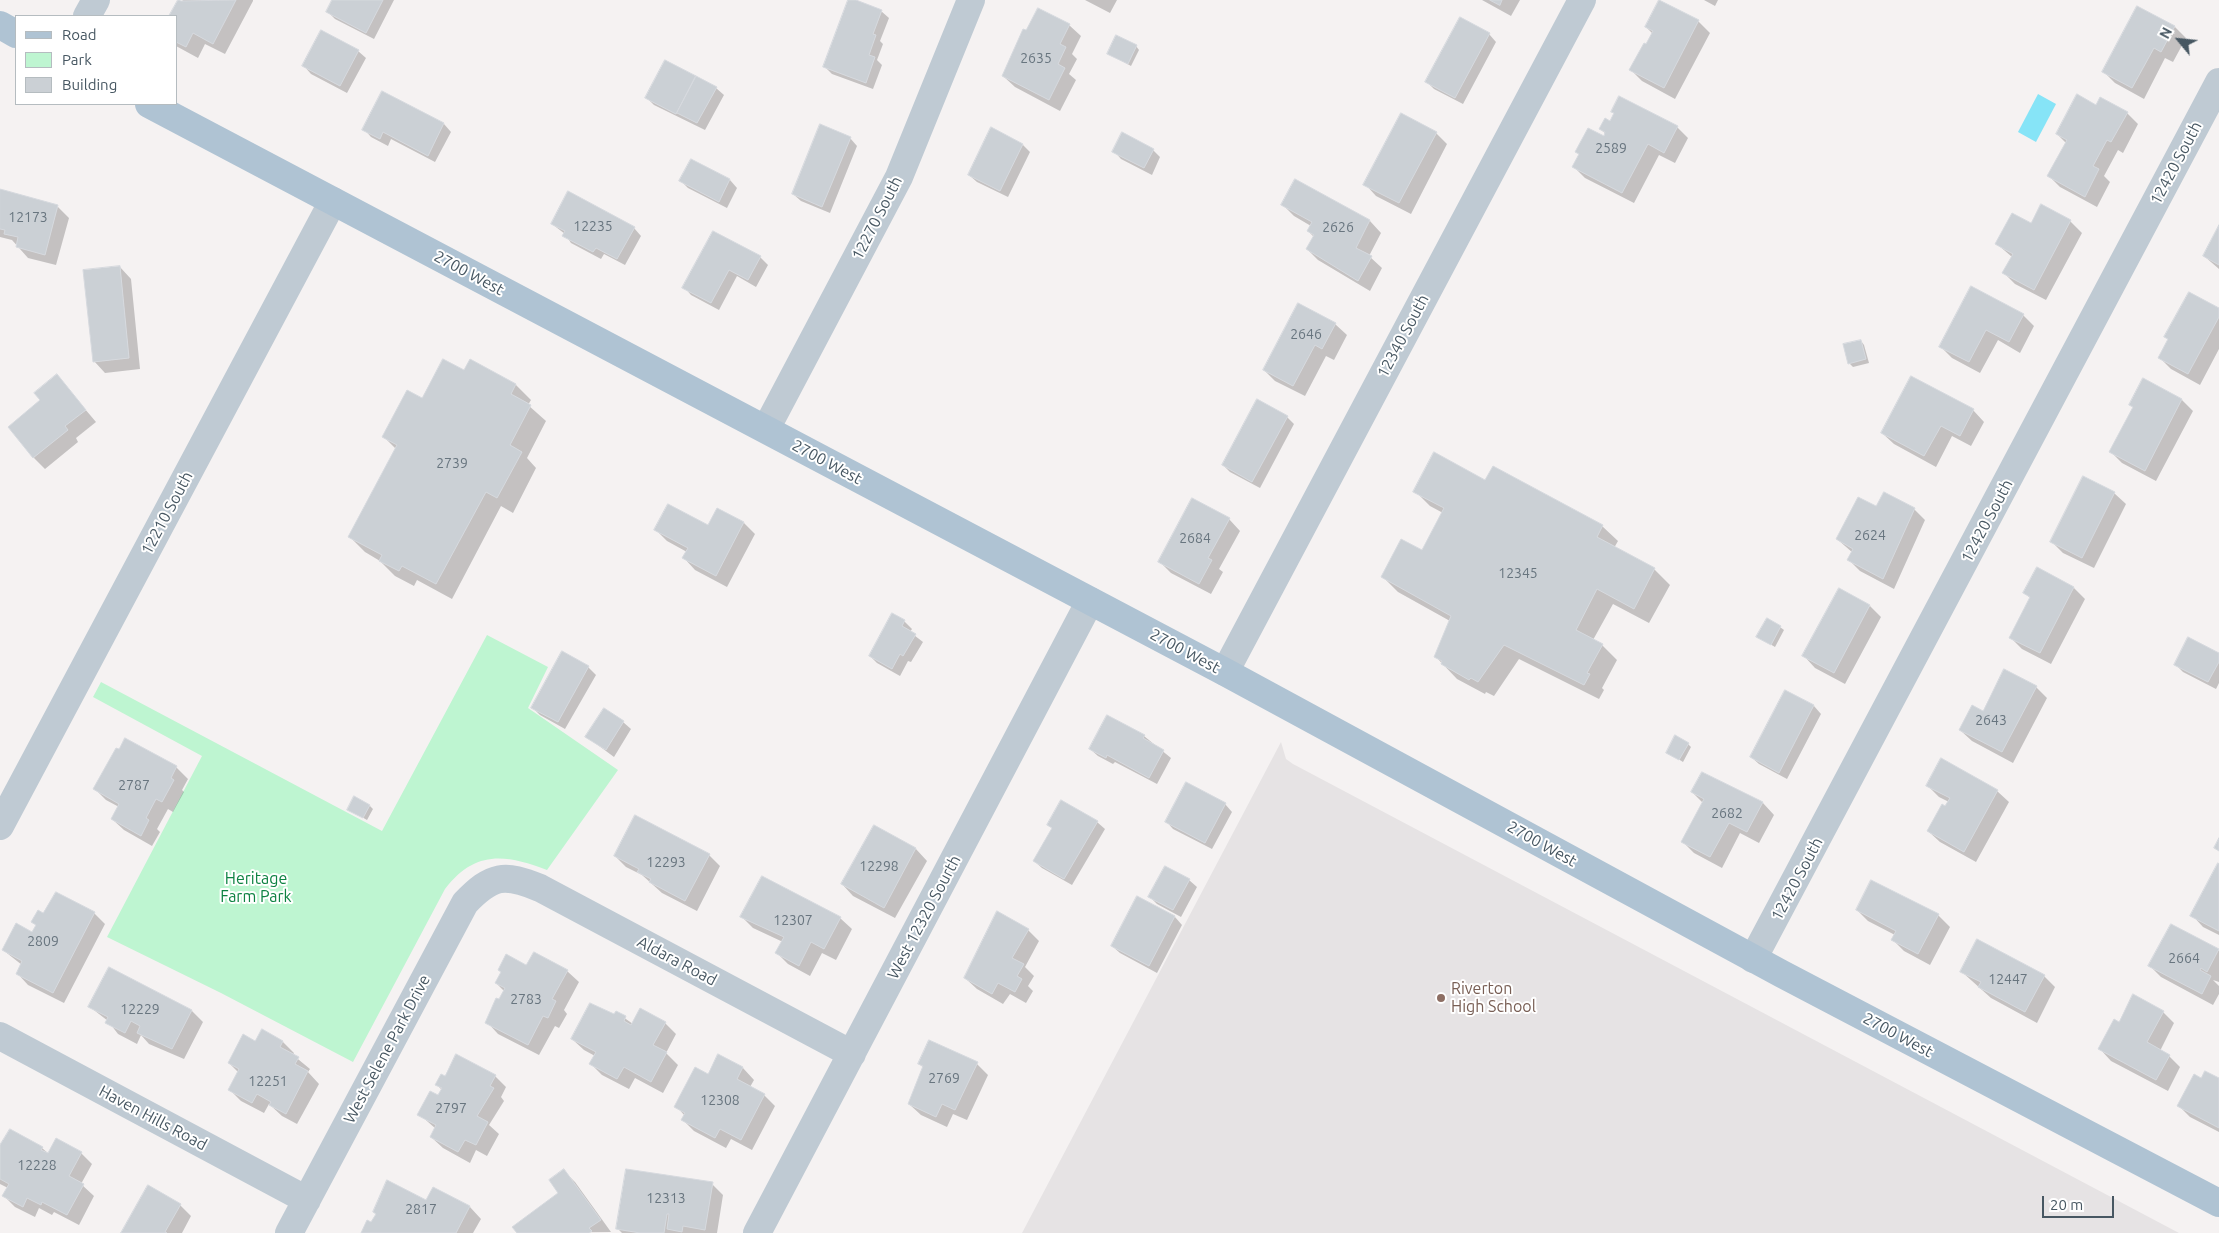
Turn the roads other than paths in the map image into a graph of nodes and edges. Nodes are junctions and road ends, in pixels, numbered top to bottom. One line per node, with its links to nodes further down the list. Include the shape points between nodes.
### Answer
1 (96, 0): 4 (street)
2 (971, 0): 10 (street, 12270 South, via 899,177)
3 (1582, 0): 12 (street, 12340 South)
4 (88, 15)
5 (0, 25): 6 (main road)
6 (15, 33)
7 (2219, 82): 15 (street, 12420 South)
8 (151, 105): 9 (main road, 2700 West)
9 (333, 201): 10 (main road, 2700 West); 13 (street, 12210 South)
10 (766, 429): 11 (main road, 2700 West)
11 (1090, 602): 12 (main road, 2700 West); 17 (street, West 12320 Sourth)
12 (1225, 672): 15 (main road, 2700 West)
13 (0, 826)
14 (498, 879): 17 (street, Aldara Road, via 518,879 540,888); 18 (street, West Selene Park Drive, via 481,886 465,903)
15 (1753, 959): 19 (main road, 2700 West)
16 (0, 1036): 18 (street, Haven Hills Road)
17 (852, 1054): 21 (street, West 12320 Sourth)
18 (307, 1200): 20 (street, West Selene Park Drive)
19 (2219, 1203)
20 (289, 1233)
21 (757, 1233)

